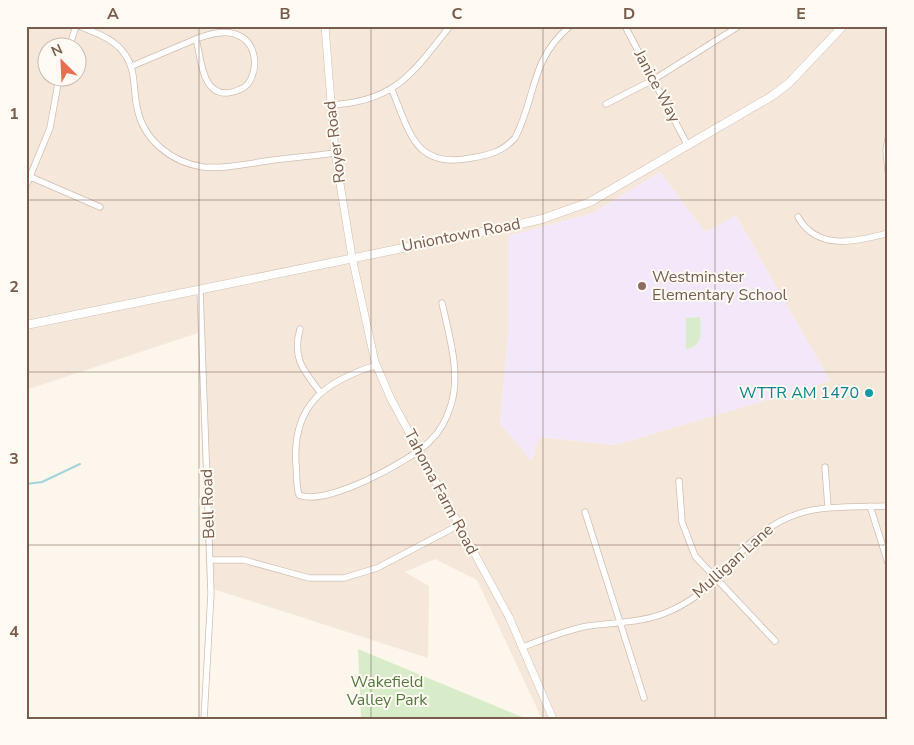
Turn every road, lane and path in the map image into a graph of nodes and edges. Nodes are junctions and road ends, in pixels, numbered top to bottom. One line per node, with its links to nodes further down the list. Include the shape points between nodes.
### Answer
1 (78, 26): 8 (street); 10 (street, via 118,45)
2 (325, 26): 15 (street, Royer Road)
3 (450, 26): 13 (street, via 420,66)
4 (570, 26): 13 (street, via 542,59 515,138 490,155 451,161 425,154 412,138)
5 (625, 26): 11 (street, Janice Way)
6 (739, 26): 11 (street)
7 (843, 26): 17 (main road, Uniontown Road, via 789,83)
8 (73, 38)
9 (196, 39): 9 (street, via 223,33 245,39 255,61 248,84 230,92 215,90 205,77); 10 (street)
10 (132, 66): 18 (street, via 137,109 144,127 158,146 174,158 216,168)
11 (653, 80): 14 (street); 17 (street, Janice Way)
12 (57, 88): 20 (street, via 50,128)
13 (392, 90): 15 (street, via 363,101)
14 (606, 104)
15 (330, 105): 18 (street, Royer Road)
16 (888, 139): 19 (street)
17 (688, 146): 25 (main road, Uniontown Road, via 609,192 572,209 511,226)
18 (335, 153): 25 (street, Royer Road)
19 (888, 171)
20 (28, 176): 21 (street); 22 (street)
21 (26, 186)
22 (100, 207)
23 (798, 217): 24 (street, via 803,228 814,236 836,242 868,239)
24 (888, 233)
25 (352, 257): 26 (main road, Uniontown Road); 30 (street, Tahoma Farm Road)
26 (200, 290): 28 (main road, Uniontown Road); 40 (street, Bell Road)
27 (442, 303): 32 (street, via 455,371 454,395 439,431)
28 (26, 325)
29 (300, 329): 31 (street, via 297,354 303,370)
30 (376, 365): 31 (street, via 338,379); 32 (street, Tahoma Farm Road)
31 (320, 392): 32 (street, via 301,420 296,442 299,495 306,498 326,496 349,489)
32 (419, 450): 39 (street, Tahoma Farm Road)
33 (825, 467): 37 (street)
34 (679, 481): 42 (street, via 680,510 686,536 696,556)
35 (870, 506): 36 (street, Mulligan Lane); 37 (street, Mulligan Lane); 41 (street)
36 (888, 506)
37 (828, 507): 42 (street, Mulligan Lane, via 812,508 776,522 750,542)
38 (585, 512): 43 (street)
39 (459, 525): 40 (street, via 377,568 344,578 309,578 244,560); 45 (street, Tahoma Farm Road)
40 (210, 560): 47 (street, Bell Road)
41 (888, 562)
42 (717, 580): 43 (street, Mulligan Lane, via 670,611); 44 (street)
43 (619, 623): 45 (street, Mulligan Lane, via 572,630); 46 (street)
44 (775, 641)
45 (523, 647): 48 (street, Tahoma Farm Road)
46 (644, 698)
47 (204, 719)
48 (552, 719)

